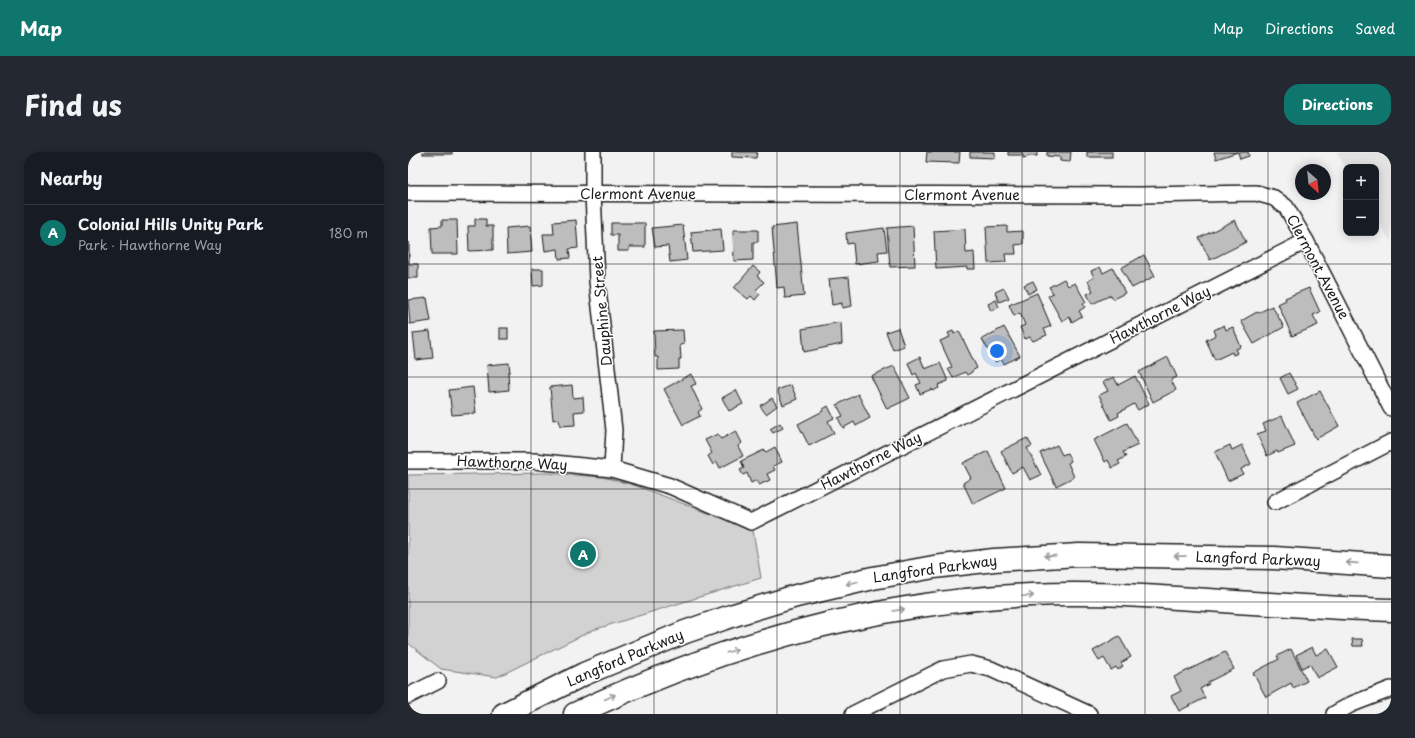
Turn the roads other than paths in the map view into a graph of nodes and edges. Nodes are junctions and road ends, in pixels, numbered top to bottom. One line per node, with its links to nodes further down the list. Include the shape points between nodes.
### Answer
1 (592, 152): 3 (street, Dauphine Street)
2 (408, 193): 3 (street, Clermont Avenue)
3 (593, 194): 4 (street, Clermont Avenue, via 1256,193 1274,198 1286,207); 8 (street, Dauphine Street, via 597,281 614,430)
4 (1306, 240): 5 (street, Clermont Avenue); 8 (street, Hawthorne Way, via 751,522 670,486)
5 (1391, 408)
6 (1391, 442): 9 (street)
7 (408, 461): 8 (street, Hawthorne Way, via 534,461)
8 (612, 469)
9 (1275, 502)
10 (1391, 566): 15 (highway, Langford Parkway, one-way to 15, via 1274,558 1079,555 994,560 873,578 796,596 685,632 584,674)
11 (1391, 610): 16 (highway, one-way to 11, via 704,660 840,620 906,608 1031,595 1127,595)
12 (438, 681): 14 (street)
13 (1391, 689): 19 (street)
14 (408, 696)
15 (504, 714)
16 (575, 714)
17 (853, 714): 18 (street, via 943,669 971,664 991,669)
18 (1089, 714)
19 (1334, 714)

